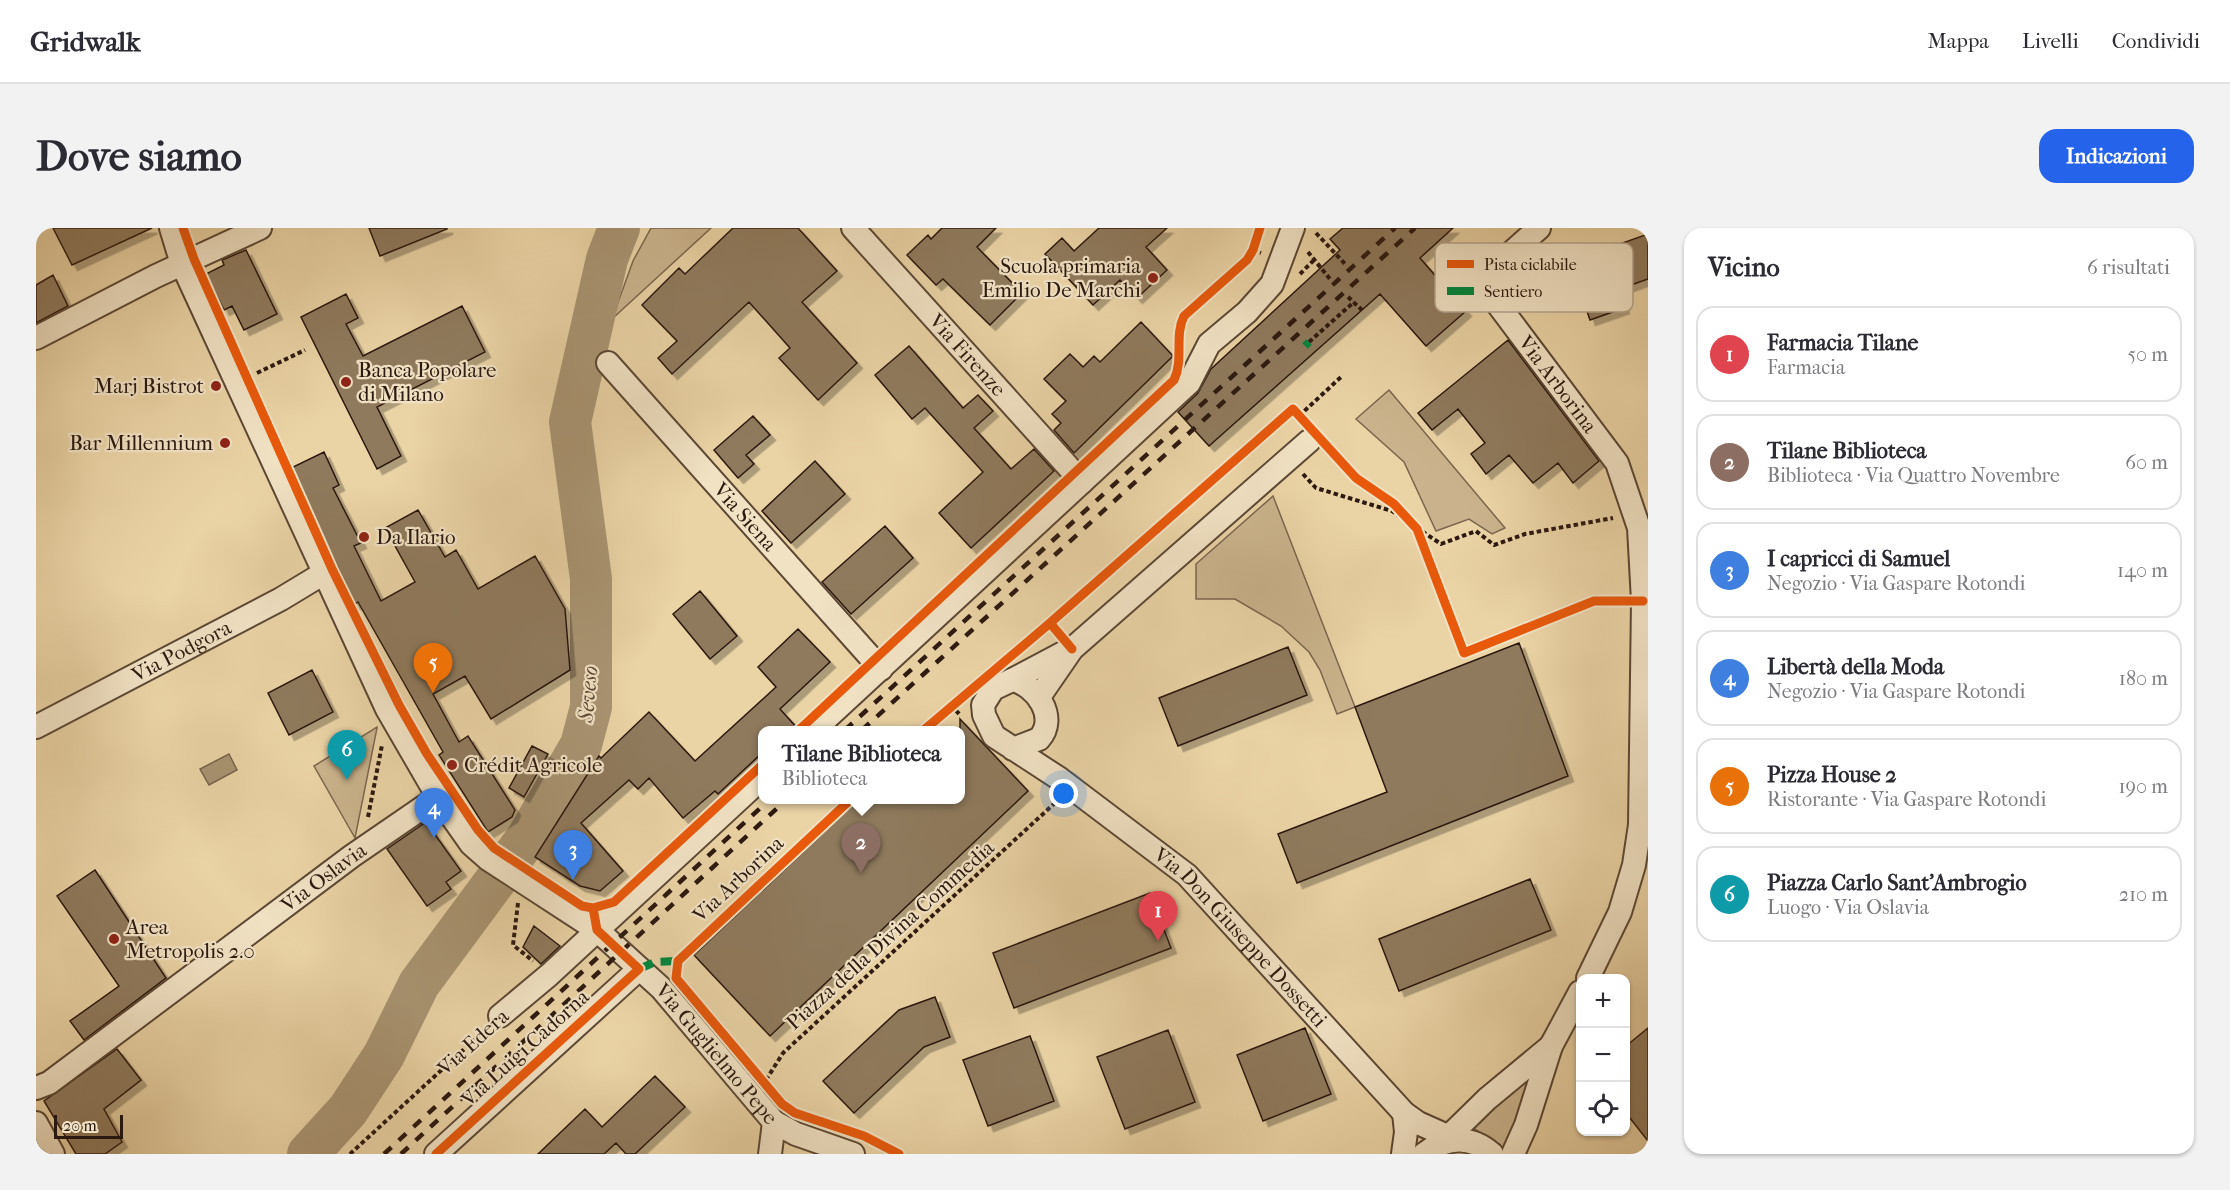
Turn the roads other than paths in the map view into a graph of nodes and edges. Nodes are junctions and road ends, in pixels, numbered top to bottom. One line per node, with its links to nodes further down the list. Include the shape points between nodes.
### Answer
1 (171, 228): 7 (street, Via Guglielmo Pepe)
2 (260, 228): 7 (street)
3 (853, 228): 12 (street, Via Firenze)
4 (1293, 228): 12 (street, via 1272,284 1259,301 1209,344 1189,383)
5 (1539, 228): 6 (street, Via Arborina)
6 (1522, 243)
7 (182, 264): 9 (street); 13 (street, Via Guglielmo Pepe)
8 (1504, 312): 27 (street, Via Arborina, via 1617,463 1637,521 1643,601 1640,825 1634,865 1620,912)
9 (36, 338)
10 (608, 363): 15 (street, Via Siena)
11 (1304, 426): 14 (street)
12 (1082, 482): 15 (street)
13 (324, 573): 19 (street, Via Podgora); 24 (street, Via Guglielmo Pepe, via 387,709)
14 (1072, 649): 16 (street); 17 (street)
15 (881, 669): 18 (street)
16 (1012, 680): 17 (street, via 1032,688); 21 (street, via 993,689 983,705 988,727)
17 (1039, 697): 20 (street, via 1045,717)
18 (818, 726)
19 (36, 727)
20 (1042, 735): 21 (street); 22 (street, Via Don Giuseppe Dossetti)
21 (1013, 749): 22 (street, Via Don Giuseppe Dossetti)
22 (1060, 779): 32 (street, Via Don Giuseppe Dossetti, via 1187,875)
23 (758, 782): 25 (street, Via Edera)
24 (438, 797): 25 (street, Via Guglielmo Pepe, via 471,844 488,859); 31 (street, Via Oslavia, via 352,856 50,1083)
25 (597, 930): 26 (street, Via Guglielmo Pepe); 29 (street, Via Edera)
26 (639, 969): 33 (street, Via Guglielmo Pepe, via 679,1008); 37 (street, Via Luigi Cadorna)
27 (1590, 974)
28 (1576, 1001): 30 (street)
29 (500, 1016)
30 (1551, 1046): 35 (street); 42 (street)
31 (36, 1088)
32 (1404, 1113): 35 (street, Via Don Giuseppe Dossetti); 40 (street)
33 (774, 1122): 38 (street); 39 (street, Via Guglielmo Pepe)
34 (36, 1123): 36 (street)
35 (1443, 1138): 41 (street, Via Don Giuseppe Dossetti, via 1470,1141)
36 (54, 1154)
37 (436, 1154)
38 (770, 1154)
39 (853, 1154)
40 (1403, 1154)
41 (1492, 1154)
42 (1513, 1154)

